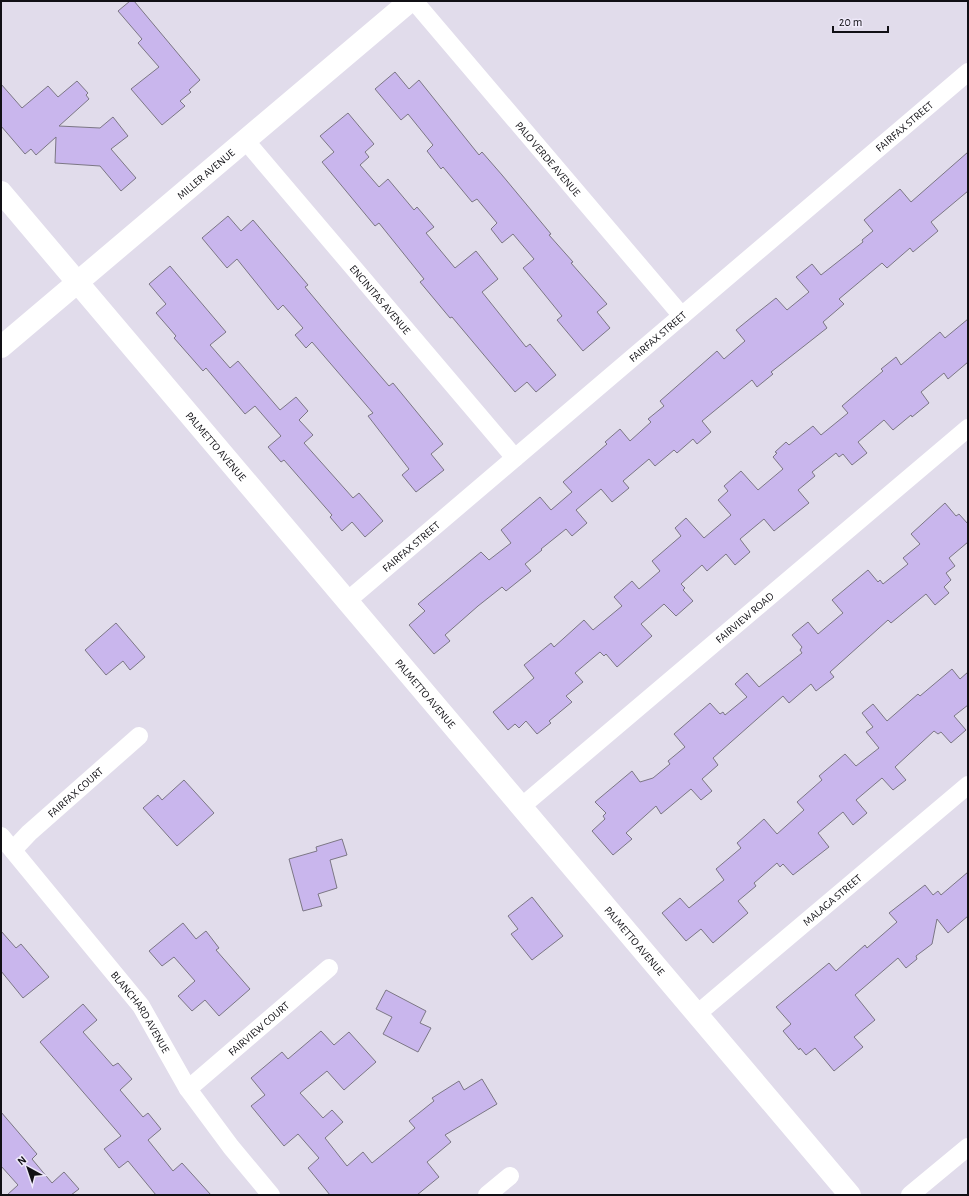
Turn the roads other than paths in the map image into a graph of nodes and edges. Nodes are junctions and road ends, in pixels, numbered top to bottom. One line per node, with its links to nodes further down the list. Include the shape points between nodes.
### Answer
1 (410, 1): 4 (street, MILLER AVENUE)
2 (414, 1): 7 (street, PALO VERDE AVENUE)
3 (968, 72): 7 (street, FAIRFAX STREET)
4 (245, 140): 6 (street, MILLER AVENUE); 10 (street, ENCINITAS AVENUE)
5 (1, 192): 6 (street, PALMETTO AVENUE)
6 (77, 282): 8 (street, MILLER AVENUE); 11 (street, PALMETTO AVENUE)
7 (682, 316): 10 (street, FAIRFAX STREET)
8 (1, 347)
9 (968, 428): 14 (street, FAIRVIEW ROAD)
10 (515, 458): 11 (street, FAIRFAX STREET)
11 (347, 601): 14 (street, PALMETTO AVENUE)
12 (139, 736): 16 (street, FAIRFAX COURT, via 28,833)
13 (968, 785): 18 (street, MALAGA STREET)
14 (521, 807): 18 (street, PALMETTO AVENUE)
15 (1, 836): 16 (street, BLANCHARD AVENUE)
16 (13, 850): 19 (street, BLANCHARD AVENUE, via 141,1006)
17 (329, 968): 19 (street, FAIRVIEW COURT)
18 (697, 1014): 24 (street, PALMETTO AVENUE)
19 (188, 1089): 22 (street, BLANCHARD AVENUE)
20 (968, 1147): 25 (street)
21 (510, 1176): 23 (street)
22 (271, 1195)
23 (487, 1195)
24 (850, 1195)
25 (910, 1195)

